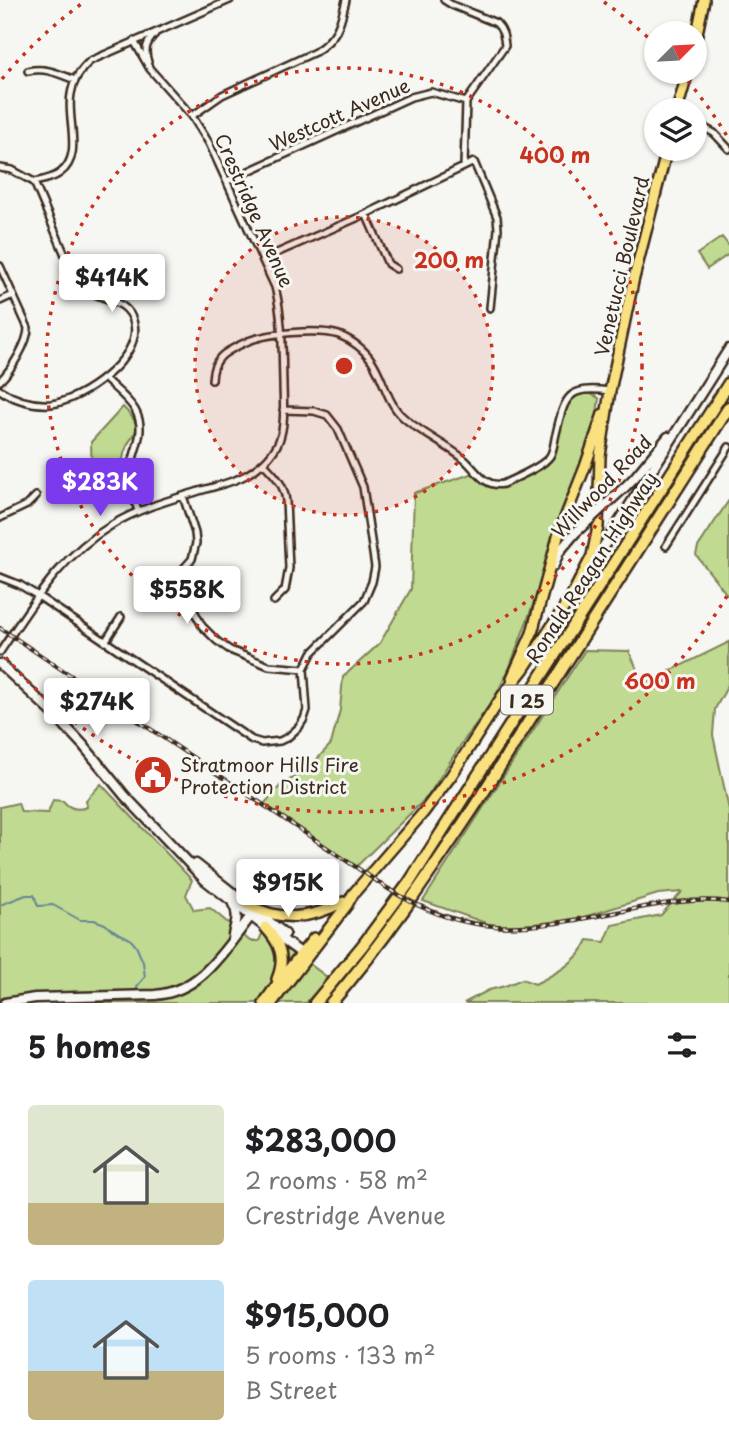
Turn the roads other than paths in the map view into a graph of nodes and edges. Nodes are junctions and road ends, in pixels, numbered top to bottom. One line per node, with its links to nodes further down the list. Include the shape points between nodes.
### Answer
1 (230, 0): 6 (street)
2 (346, 0): 12 (street, via 340,26 326,45 222,94)
3 (444, 0): 11 (street, via 496,23 504,37 505,46)
4 (704, 0): 5 (main road)
5 (700, 21)
6 (160, 30): 7 (street); 8 (street, via 145,49)
7 (134, 41): 8 (street, Crestridge Avenue); 10 (street, via 89,61)
8 (150, 69): 12 (street, Crestridge Avenue)
9 (28, 71): 10 (street, via 51,70)
10 (75, 80): 19 (street, via 69,106 70,161 62,172)
11 (466, 102): 16 (street); 18 (street, Westcott Avenue, via 431,92 411,97)
12 (192, 116): 18 (street, Crestridge Avenue)
13 (707, 129): 14 (street)
14 (729, 149)
15 (664, 161): 34 (main road, Venetucci Boulevard)
16 (464, 166): 20 (street); 26 (street, via 474,162 497,217)
17 (0, 168): 19 (street)
18 (227, 181): 21 (street, Crestridge Avenue)
19 (34, 182): 29 (street, via 81,286 116,301 134,321 131,349)
20 (366, 214): 21 (street); 23 (street, via 388,264)
21 (263, 259): 27 (street, Crestridge Avenue, via 279,303)
22 (0, 266): 24 (street)
23 (396, 269)
24 (13, 295): 25 (street); 31 (street, via 28,337)
25 (0, 301)
26 (490, 308)
27 (281, 334): 30 (street, via 230,350 212,369); 34 (street, via 326,333 351,341 372,361 402,417 496,486 550,457 564,405 573,393 581,389); 37 (street, Crestridge Avenue)
28 (728, 351): 35 (street, Willwood Road)
29 (104, 378): 33 (street, via 82,394 54,404 25,402); 42 (street, via 138,417 140,435 130,470)
30 (212, 380)
31 (0, 381)
32 (728, 386): 67 (highway, Ronald Reagan Highway / I 25, via 409,883)
33 (0, 390)
34 (610, 391): 47 (main road, Venetucci Boulevard, via 559,533); 48 (main road, Venetucci Boulevard, via 600,456 596,542)
35 (694, 404): 47 (street, Willwood Road, bridge, via 625,487 559,552); 48 (street, Willwood Road)
36 (729, 407): 68 (highway, Ronald Reagan Highway / I 25, via 429,875)
37 (283, 410): 39 (street, Crestridge Avenue, via 279,440); 54 (street, via 327,415 338,429 363,486 374,567 363,601 312,653)
38 (729, 447): 44 (street)
39 (263, 463): 41 (street, Crestridge Avenue, via 246,476); 49 (street, via 279,481 286,501 289,568 285,590)
40 (36, 496): 43 (street)
41 (183, 496): 42 (street, Crestridge Avenue); 54 (street, via 196,542 184,568 184,587 202,626 230,650 269,666)
42 (138, 511): 46 (street, Crestridge Avenue, via 75,553)
43 (0, 518)
44 (666, 546)
45 (0, 577): 46 (street)
46 (38, 596): 51 (street); 52 (street, Crestridge Avenue)
47 (542, 596): 55 (main road, Venetucci Boulevard, via 528,642)
48 (571, 597): 55 (main road, Venetucci Boulevard)
49 (274, 601)
50 (121, 617): 51 (street)
51 (105, 642): 54 (street, via 262,743 288,737 304,719)
52 (0, 652)
53 (0, 664): 56 (street, via 54,713)
54 (304, 669)
55 (503, 695): 57 (main road, Venetucci Boulevard, via 451,776)
56 (167, 841): 58 (street); 60 (street)
57 (354, 894): 59 (main road, Venetucci Boulevard); 64 (main road, Venetucci Boulevard)
58 (229, 899): 61 (street); 63 (street, via 237,918)
59 (343, 902): 60 (main road, via 294,917); 64 (main road, Venetucci Boulevard)
60 (246, 904): 64 (street)
61 (251, 916): 62 (street); 63 (street)
62 (265, 927): 64 (street); 65 (main road, via 278,943 282,958)
63 (232, 940): 66 (street, via 211,967 186,987 165,994)
64 (304, 952): 65 (main road)
65 (268, 1000)
66 (5, 1003)
67 (315, 1003)
68 (331, 1003)

